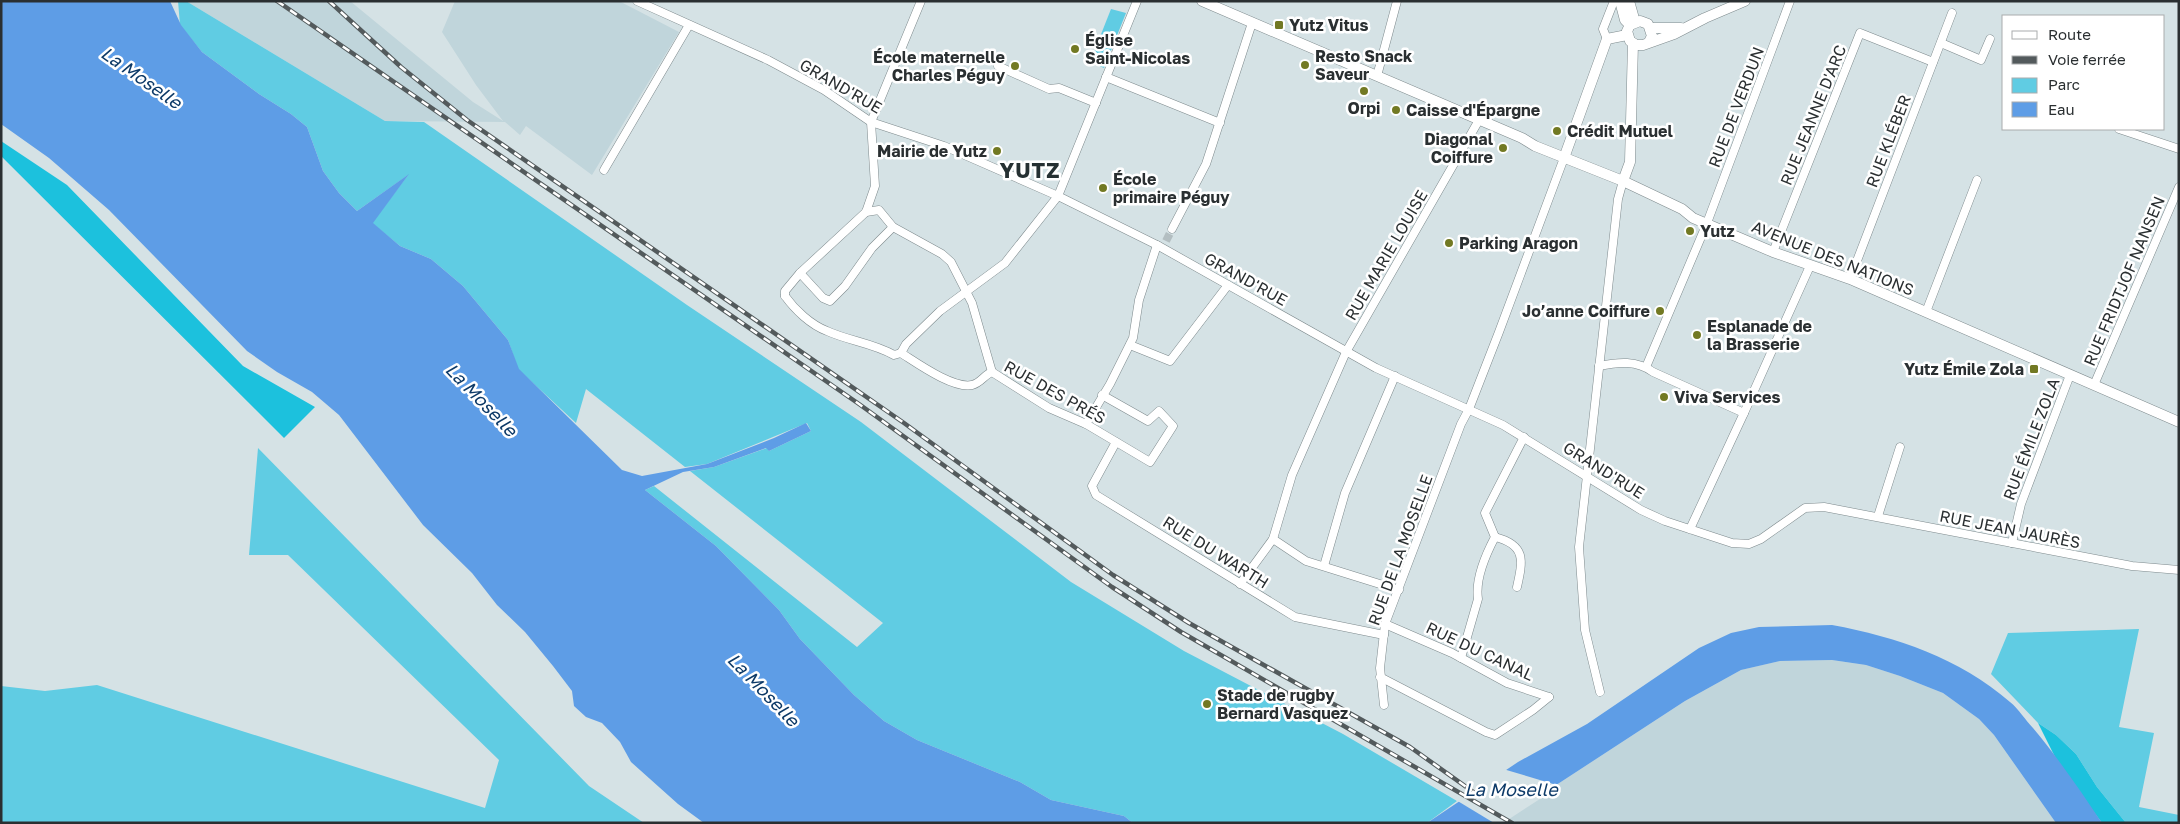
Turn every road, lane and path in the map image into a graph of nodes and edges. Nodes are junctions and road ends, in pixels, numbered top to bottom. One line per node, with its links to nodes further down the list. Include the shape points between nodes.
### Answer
1 (637, 1): 13 (street, GRAND'RUE)
2 (1137, 1): 24 (street)
3 (1202, 1): 12 (main road, AVENUE DES NATIONS)
4 (1397, 1): 23 (street)
5 (1614, 1): 17 (street, via 1603,29)
6 (1620, 1): 16 (main road)
7 (1629, 1): 16 (main road)
8 (1745, 1): 15 (main road)
9 (1790, 1): 38 (street, RUE DE VERDUN)
10 (919, 2): 27 (street)
11 (1952, 13): 20 (street, RUE KLÉBER)
12 (1252, 23): 23 (main road, AVENUE DES NATIONS); 28 (street)
13 (689, 25): 27 (street, GRAND'RUE, via 768,60 824,90); 32 (street)
14 (1651, 28): 15 (main road); 16 (main road, via 1645,22); 19 (main road, via 1652,36)
15 (1685, 28): 19 (main road)
16 (1631, 31): 17 (main road); 19 (main road, via 1639,46); 34 (main road, via 1630,162)
17 (1607, 39): 31 (main road)
18 (1990, 39): 20 (street, via 1981,60)
19 (1648, 42)
20 (1941, 43): 21 (street, RUE KLÉBER)
21 (1933, 62): 42 (street, RUE JEANNE D'ARC, via 1860,33); 45 (street, RUE KLÉBER)
22 (998, 66): 25 (street, via 1049,89 1059,88)
23 (1377, 76): 26 (main road, AVENUE DES NATIONS)
24 (1106, 77): 25 (street); 28 (street)
25 (1096, 103): 36 (street)
26 (1479, 120): 31 (main road, AVENUE DES NATIONS); 50 (street, RUE MARIE LOUISE)
27 (871, 122): 36 (street, GRAND'RUE, via 944,146); 37 (street, via 875,186)
28 (1220, 123): 40 (street, via 1206,164)
29 (2122, 130): 30 (street)
30 (2179, 149)
31 (1564, 158): 34 (main road, AVENUE DES NATIONS); 59 (street, RUE DE LA MOSELLE)
32 (604, 170)
33 (1977, 180): 48 (street)
34 (1623, 181): 38 (main road, AVENUE DES NATIONS); 52 (street, via 1618,198)
35 (2178, 192): 57 (street, RUE FRIDTJOF NANSEN)
36 (1058, 196): 41 (street, GRAND'RUE); 47 (street, via 1005,263)
37 (866, 212): 39 (street, via 879,210); 44 (street)
38 (1707, 223): 42 (main road, AVENUE DES NATIONS); 53 (street)
39 (893, 227): 44 (street, via 830,301 823,298); 47 (street, via 942,254 951,262)
40 (1172, 229)
41 (1162, 245): 46 (street, GRAND'RUE); 49 (street, via 1139,300)
42 (1773, 252): 43 (main road, AVENUE DES NATIONS)
43 (1810, 266): 45 (main road, AVENUE DES NATIONS); 60 (street)
44 (800, 273): 51 (street, RUE DES PRÉS, via 782,297 813,323 826,331)
45 (1850, 278): 48 (main road, AVENUE DES NATIONS)
46 (1228, 284): 49 (street, via 1170,362); 50 (street, GRAND'RUE)
47 (966, 291): 51 (street, via 940,311); 54 (street)
48 (1926, 312): 55 (main road, AVENUE DES NATIONS)
49 (1130, 345): 58 (street)
50 (1346, 352): 56 (street, GRAND'RUE); 71 (street, RUE MARIE LOUISE, via 1292,475)
51 (898, 354): 54 (street, RUE DES PRÉS, via 959,384 971,385)
52 (1599, 366): 53 (street, via 1626,362); 66 (street)
53 (1646, 367): 60 (street)
54 (992, 372): 62 (street, RUE DES PRÉS, via 1049,408)
55 (2070, 374): 57 (main road, AVENUE DES NATIONS); 72 (street, RUE ÉMILE ZOLA, via 2021,504)
56 (1395, 376): 59 (street, GRAND'RUE); 73 (street, via 1345,493)
57 (2094, 385): 61 (main road, AVENUE DES NATIONS)
58 (1102, 395): 62 (street); 64 (street, RUE DES PRÉS, via 1148,421 1159,411 1173,426 1150,462)
59 (1469, 409): 63 (street, GRAND'RUE); 77 (street, RUE DE LA MOSELLE)
60 (1744, 413): 69 (street)
61 (2179, 422)
62 (1086, 424): 64 (street, RUE DES PRÉS)
63 (1524, 438): 66 (street, GRAND'RUE); 70 (street, via 1484,514)
64 (1116, 442): 75 (street, RUE DU WARTH, via 1092,486 1096,494)
65 (1900, 447): 68 (street)
66 (1587, 476): 69 (street, GRAND'RUE, via 1641,510); 82 (street, via 1579,547 1585,630)
67 (1836, 508): 68 (street, RUE JEAN JAURÈS); 69 (street, GRAND'RUE, via 1806,508 1749,544 1732,543)
68 (1878, 516): 72 (street, RUE JEAN JAURÈS)
69 (1690, 529)
70 (1495, 537): 76 (street, via 1508,540 1519,551 1523,563); 80 (street, via 1476,589 1478,599)
71 (1273, 539): 73 (street, via 1306,561); 75 (street, RUE MARIE LOUISE)
72 (2012, 543): 74 (street, RUE JEAN JAURÈS, via 2132,566)
73 (1324, 566): 77 (street)
74 (2179, 570)
75 (1240, 584): 79 (street, RUE DU WARTH, via 1295,617)
76 (1517, 587)
77 (1399, 590): 78 (street, RUE DE LA MOSELLE)
78 (1385, 624): 79 (street, RUE DE LA MOSELLE); 80 (street, RUE DU CANAL)
79 (1384, 635): 81 (street, RUE DE LA MOSELLE)
80 (1461, 658): 81 (street, RUE DU CANAL, via 1507,683 1550,697 1494,735)
81 (1380, 677): 83 (street, RUE DE LA MOSELLE)
82 (1600, 692)
83 (1384, 705)

